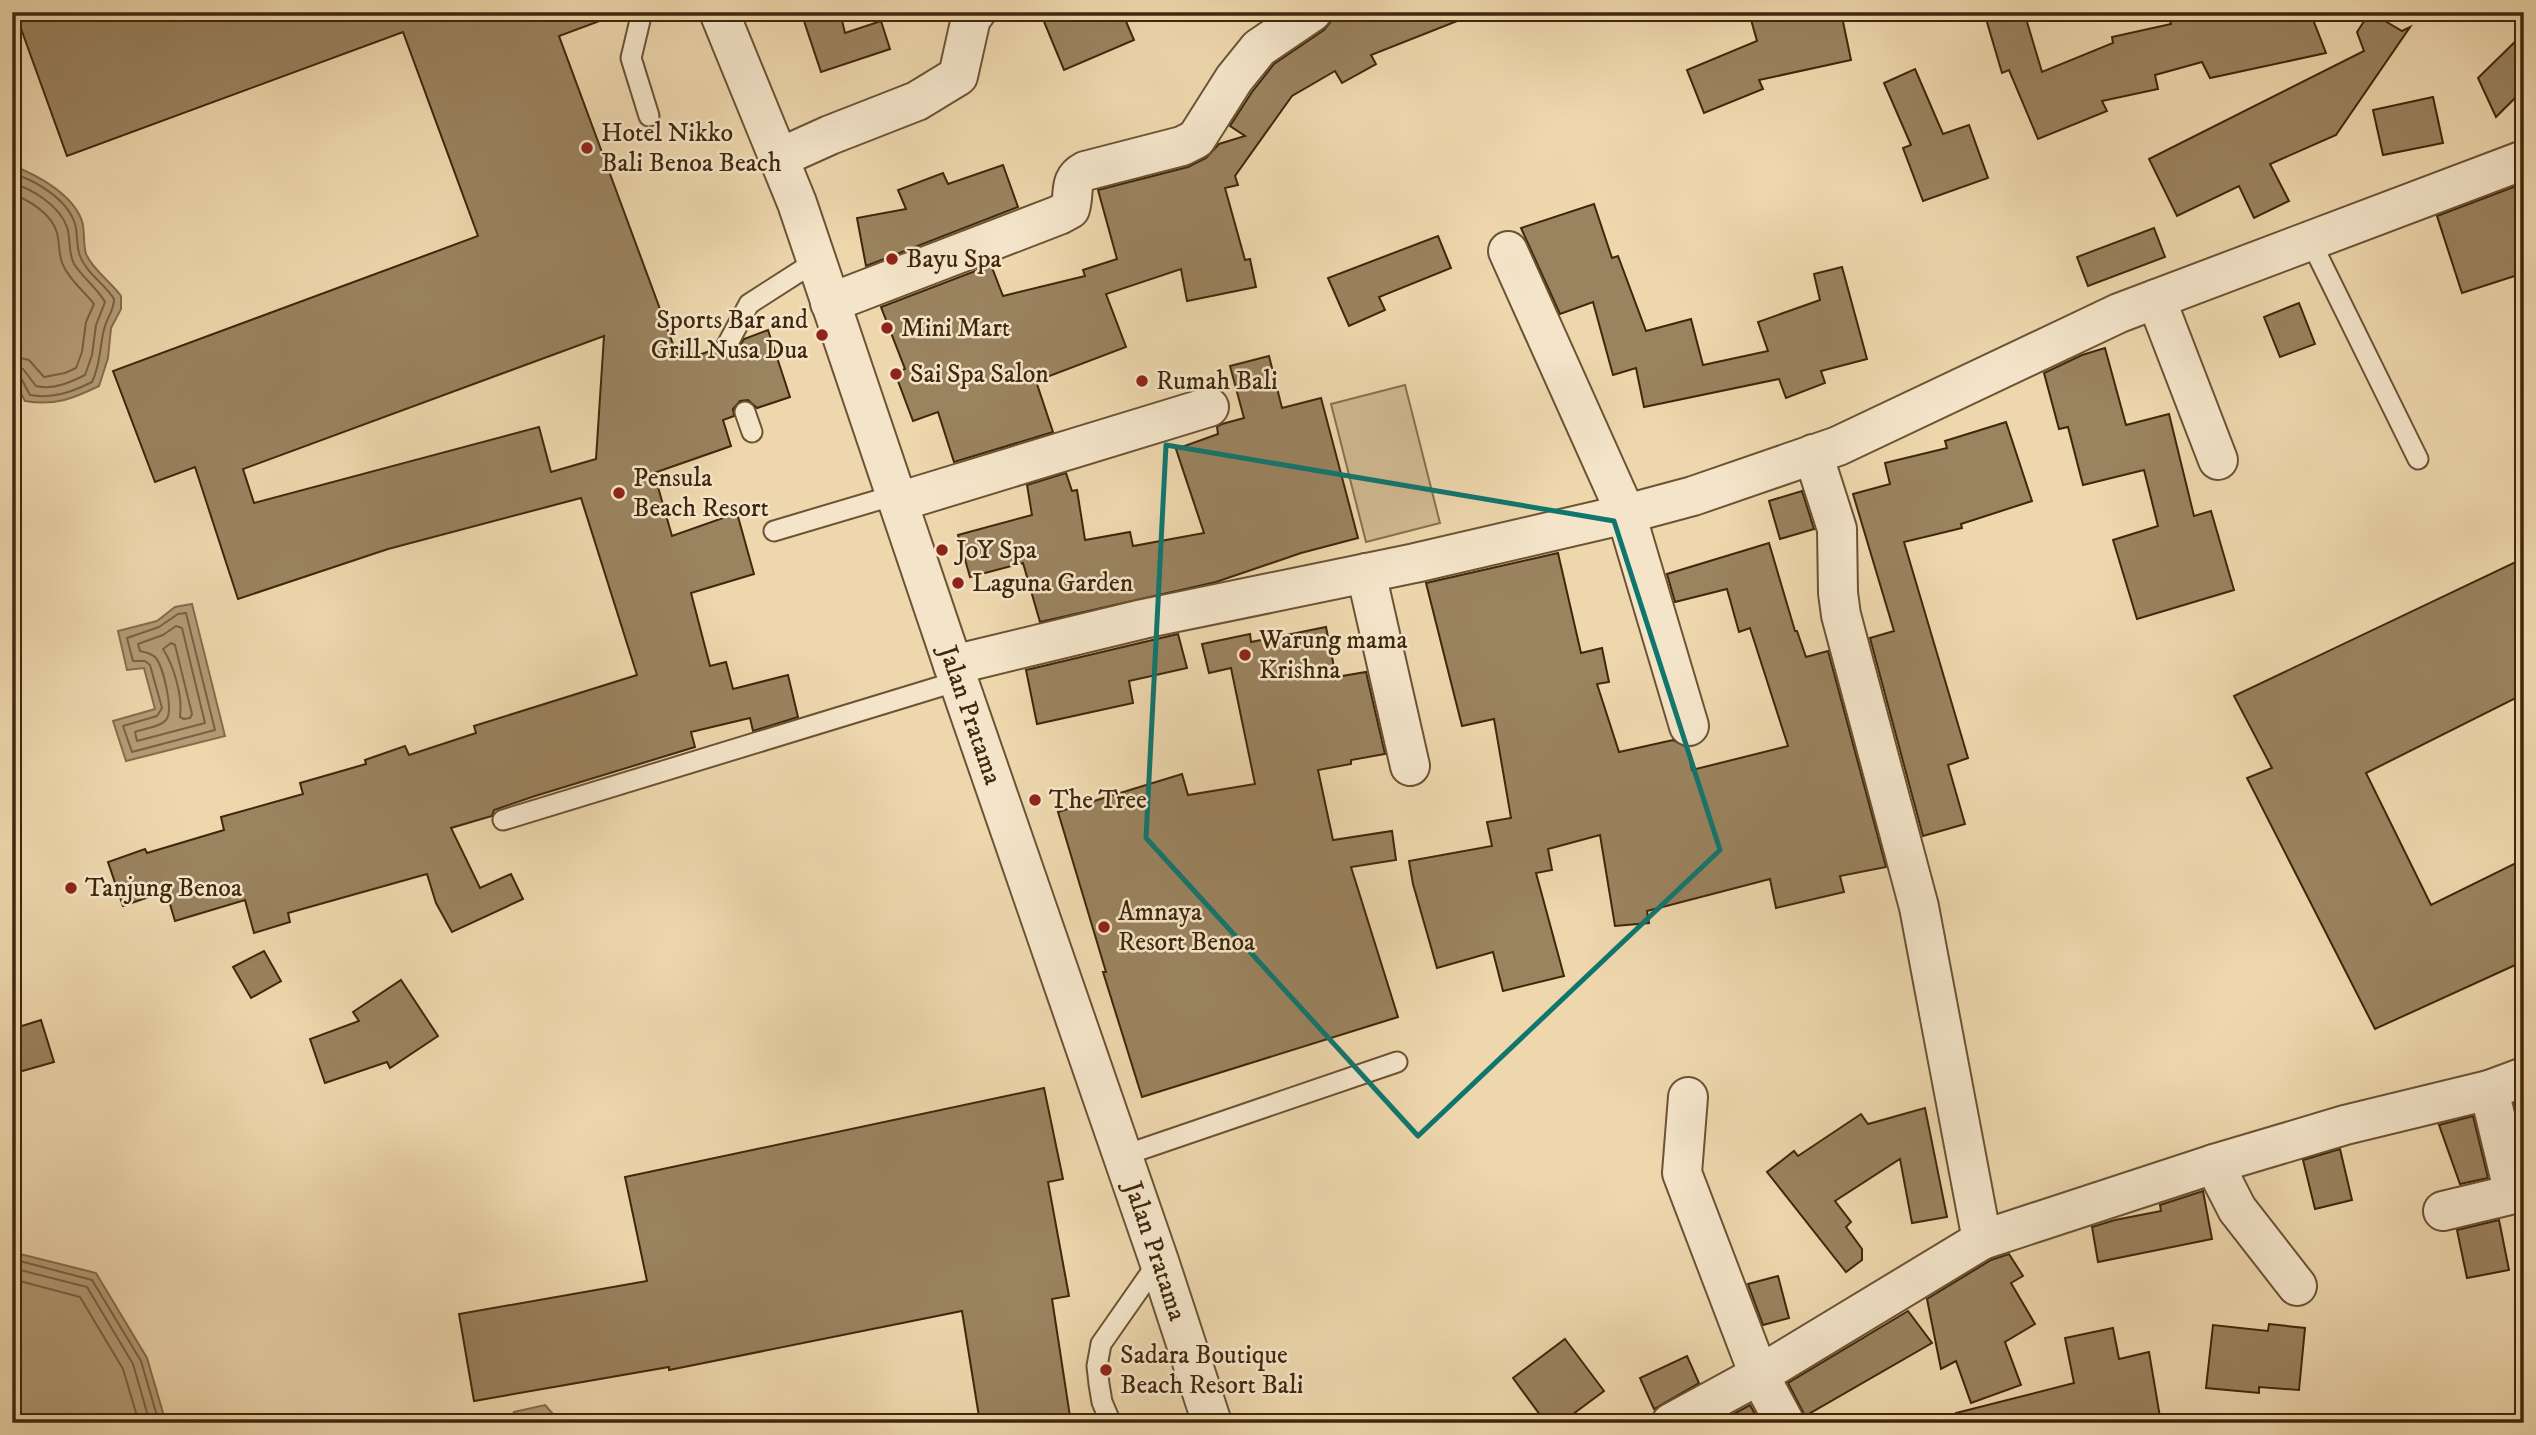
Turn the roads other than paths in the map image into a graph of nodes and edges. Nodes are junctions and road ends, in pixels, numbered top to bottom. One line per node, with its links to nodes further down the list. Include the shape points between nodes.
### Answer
1 (642, 12): 5 (lane, via 631,58)
2 (719, 12): 6 (street, Jalan Pratama)
3 (976, 12): 6 (street, via 958,76 917,101)
4 (1312, 12): 12 (street, via 1259,48 1196,139 1085,171 1072,186 1070,209 1059,215)
5 (649, 116)
6 (779, 158): 10 (street, Jalan Pratama)
7 (2524, 160): 8 (street)
8 (2310, 240): 11 (street); 18 (lane)
9 (1508, 251): 21 (street)
10 (817, 261): 12 (street, Jalan Pratama); 13 (lane, via 749,304)
11 (2155, 299): 17 (street); 19 (street)
12 (830, 303): 20 (street, Jalan Pratama)
13 (727, 345)
14 (1209, 407): 20 (street)
15 (745, 412): 16 (lane)
16 (752, 432)
17 (1813, 454): 21 (street); 34 (street, via 1838,529 1841,615 1919,906)
18 (2418, 459)
19 (2218, 460)
20 (897, 498): 22 (lane); 24 (street, Jalan Pratama)
21 (1626, 514): 23 (street); 25 (street)
22 (774, 531)
23 (1366, 573): 24 (street, via 1143,619); 26 (street)
24 (955, 673): 27 (lane); 31 (street, Jalan Pratama)
25 (1689, 726)
26 (1410, 766)
27 (503, 820)
28 (1397, 1062): 31 (lane)
29 (2506, 1083): 32 (street); 33 (street, via 2514,1194)
30 (1688, 1097): 37 (street, via 1682,1172)
31 (1122, 1156): 35 (street, Jalan Pratama)
32 (2214, 1164): 34 (street); 36 (street, via 2237,1209)
33 (2443, 1211)
34 (1982, 1240): 37 (street)
35 (1159, 1261): 38 (lane, via 1101,1345 1099,1384); 39 (street, Jalan Pratama)
36 (2297, 1286)
37 (1759, 1375): 40 (street); 41 (street)
38 (1111, 1423)
39 (1212, 1423)
40 (1671, 1423)
41 (1785, 1423)

